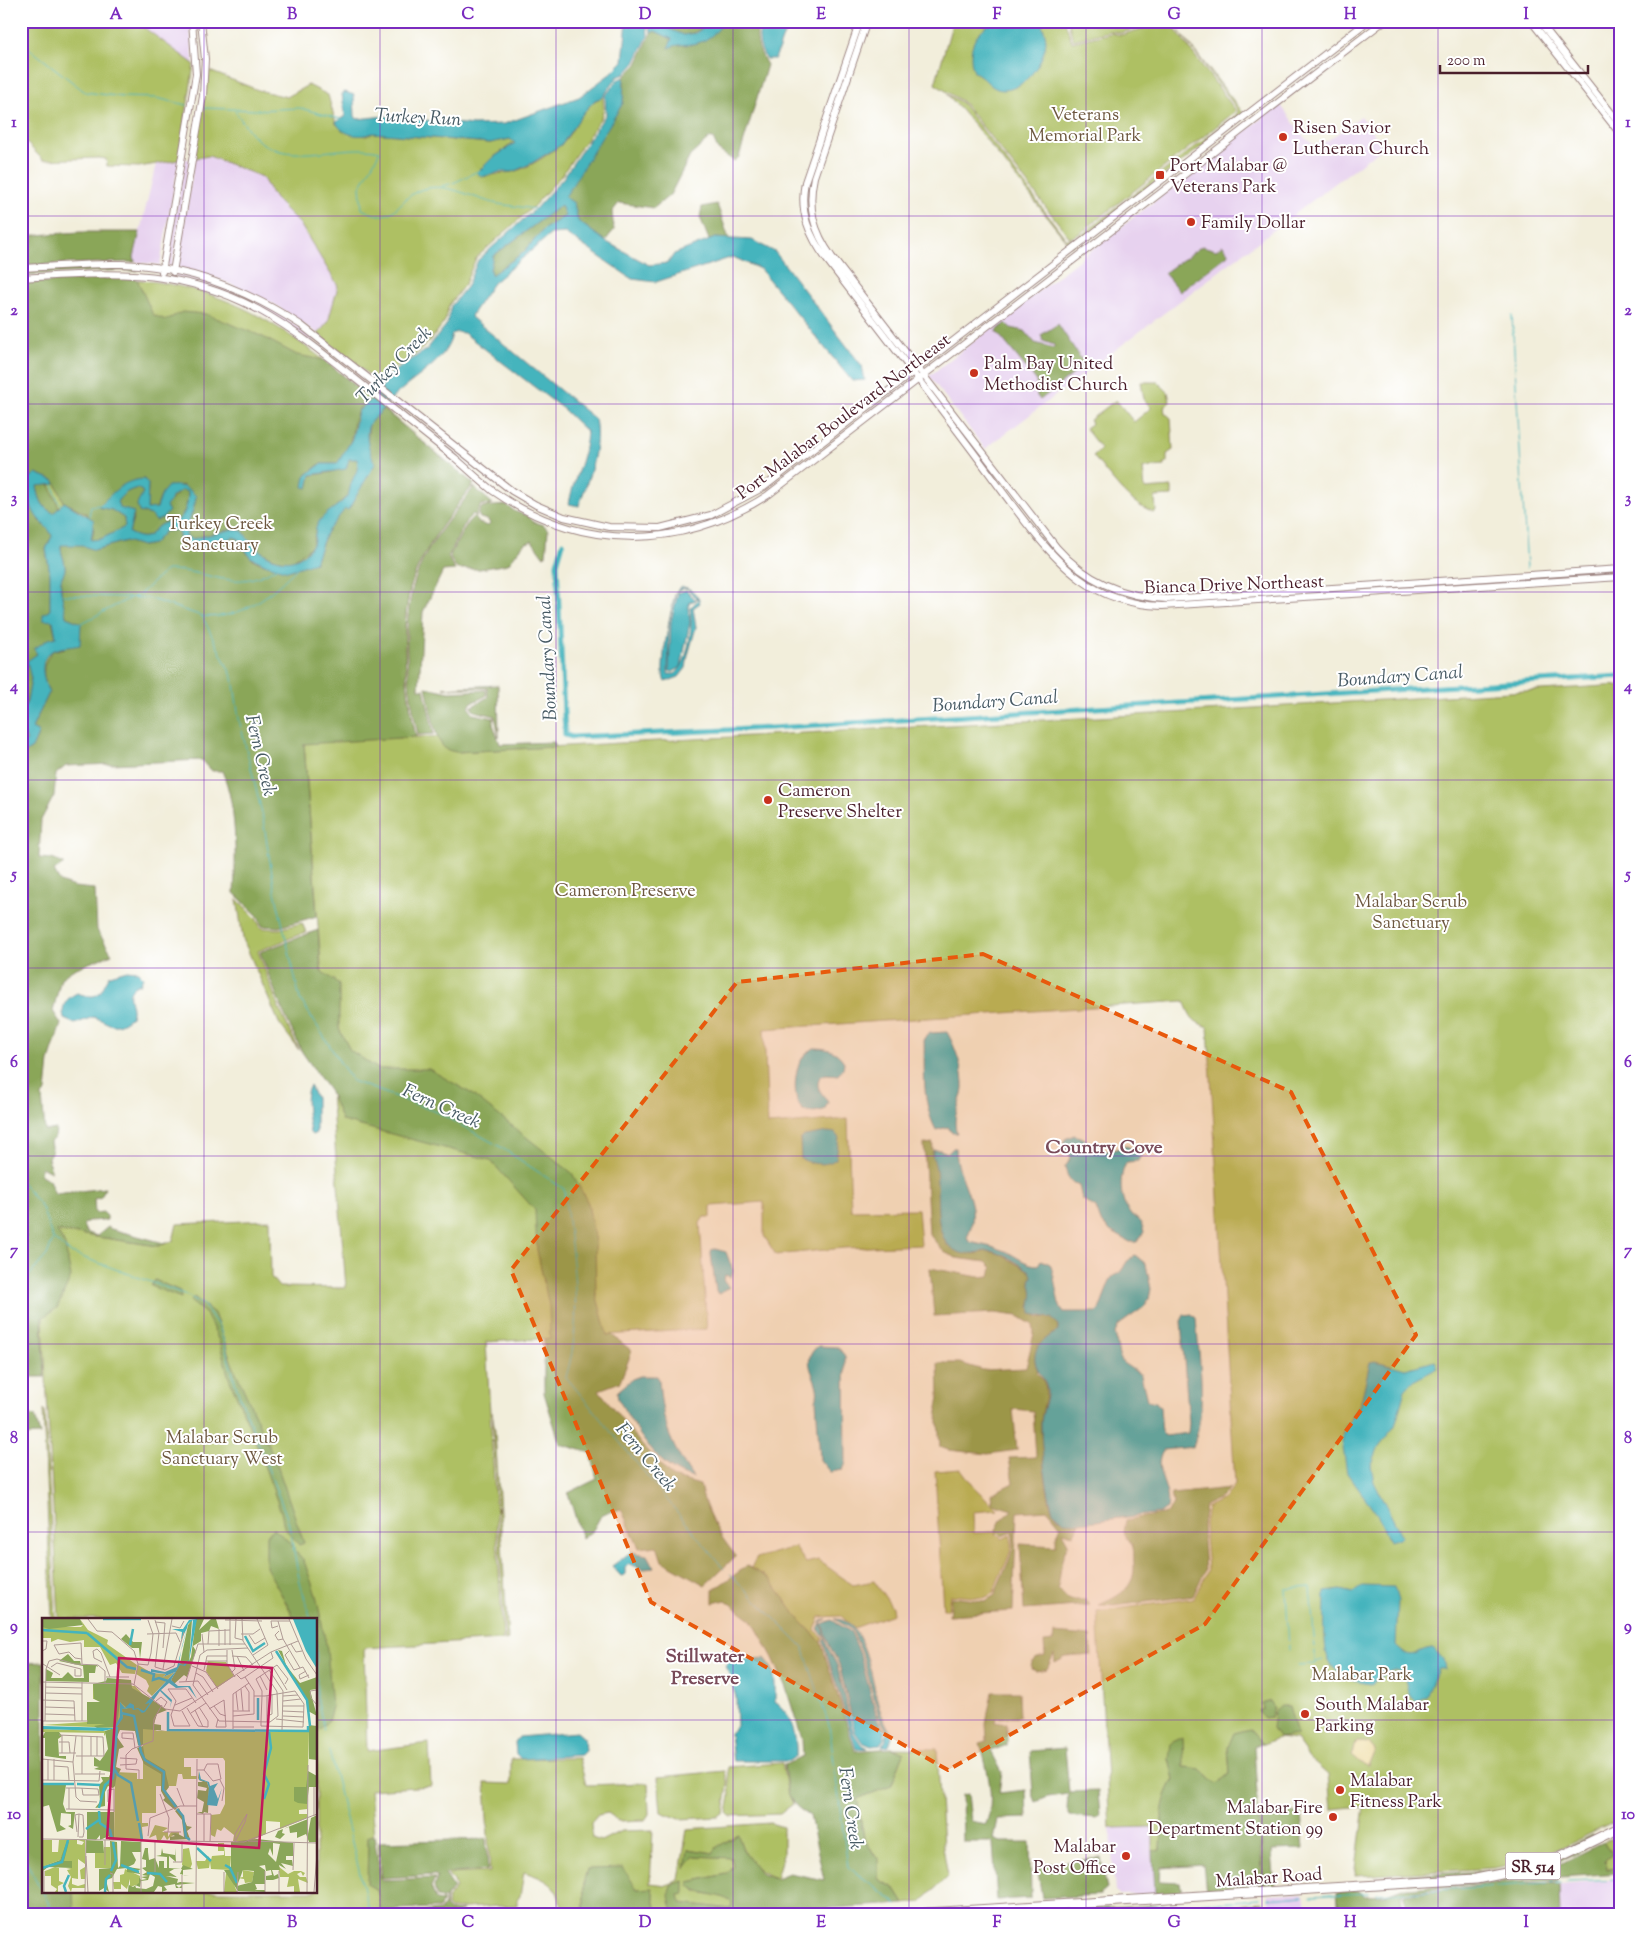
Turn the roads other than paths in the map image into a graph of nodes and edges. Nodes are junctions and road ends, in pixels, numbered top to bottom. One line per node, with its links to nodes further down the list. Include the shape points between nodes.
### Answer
1 (192, 21): 20 (street, via 196,74)
2 (201, 21): 21 (street, via 206,59 202,96)
3 (860, 21): 25 (street, via 808,173 804,193 805,216 819,249)
4 (867, 21): 25 (street, via 814,177 811,213 824,245)
5 (1368, 21): 11 (street, Port Malabar Boulevard Northeast)
6 (1384, 21): 13 (street, Port Malabar Boulevard Northeast)
7 (1530, 21): 10 (street)
8 (1539, 21): 9 (street)
9 (1621, 125)
10 (1621, 135)
11 (1208, 145): 12 (street, Port Malabar Boulevard Northeast); 13 (street, via 1185,167)
12 (1174, 171): 14 (street, Port Malabar Boulevard Northeast); 15 (street)
13 (1181, 177): 15 (street, Port Malabar Boulevard Northeast)
14 (1146, 192): 16 (street, Port Malabar Boulevard Northeast); 17 (street, via 1147,198)
15 (1153, 198): 17 (street, Port Malabar Boulevard Northeast)
16 (1125, 209): 18 (street, via 1105,228); 25 (street, Port Malabar Boulevard Northeast)
17 (1122, 222): 18 (street, Port Malabar Boulevard Northeast)
18 (1107, 233): 26 (street, Port Malabar Boulevard Northeast)
19 (21, 268): 20 (street, Port Malabar Boulevard Northeast, via 121,264)
20 (162, 268): 21 (street, Port Malabar Boulevard Northeast); 22 (street)
21 (174, 269): 24 (street); 25 (street, Port Malabar Boulevard Northeast, via 220,282 273,307 301,325 494,477 536,505 564,517 609,528 660,528 711,515 764,486)
22 (161, 276): 23 (street, Port Malabar Boulevard Northeast, via 121,273); 24 (street, Port Malabar Boulevard Northeast)
23 (21, 278)
24 (172, 278): 26 (street, Port Malabar Boulevard Northeast, via 216,291 298,334 491,489 531,513 562,526 607,536 661,536 707,525 744,510)
25 (915, 369): 26 (street)
26 (922, 378): 27 (street, Bianca Drive Northeast, via 1064,556 1085,574 1122,592 1167,599); 28 (street, Bianca Drive Northeast, via 995,481 1069,570 1094,588 1131,603 1186,605)
27 (1621, 570)
28 (1621, 577)
29 (1621, 1827): 30 (main road, Malabar Road / SR 514, via 1554,1859 1476,1879)
30 (963, 1912): 31 (main road, Malabar Road / SR 514)
31 (910, 1914)

